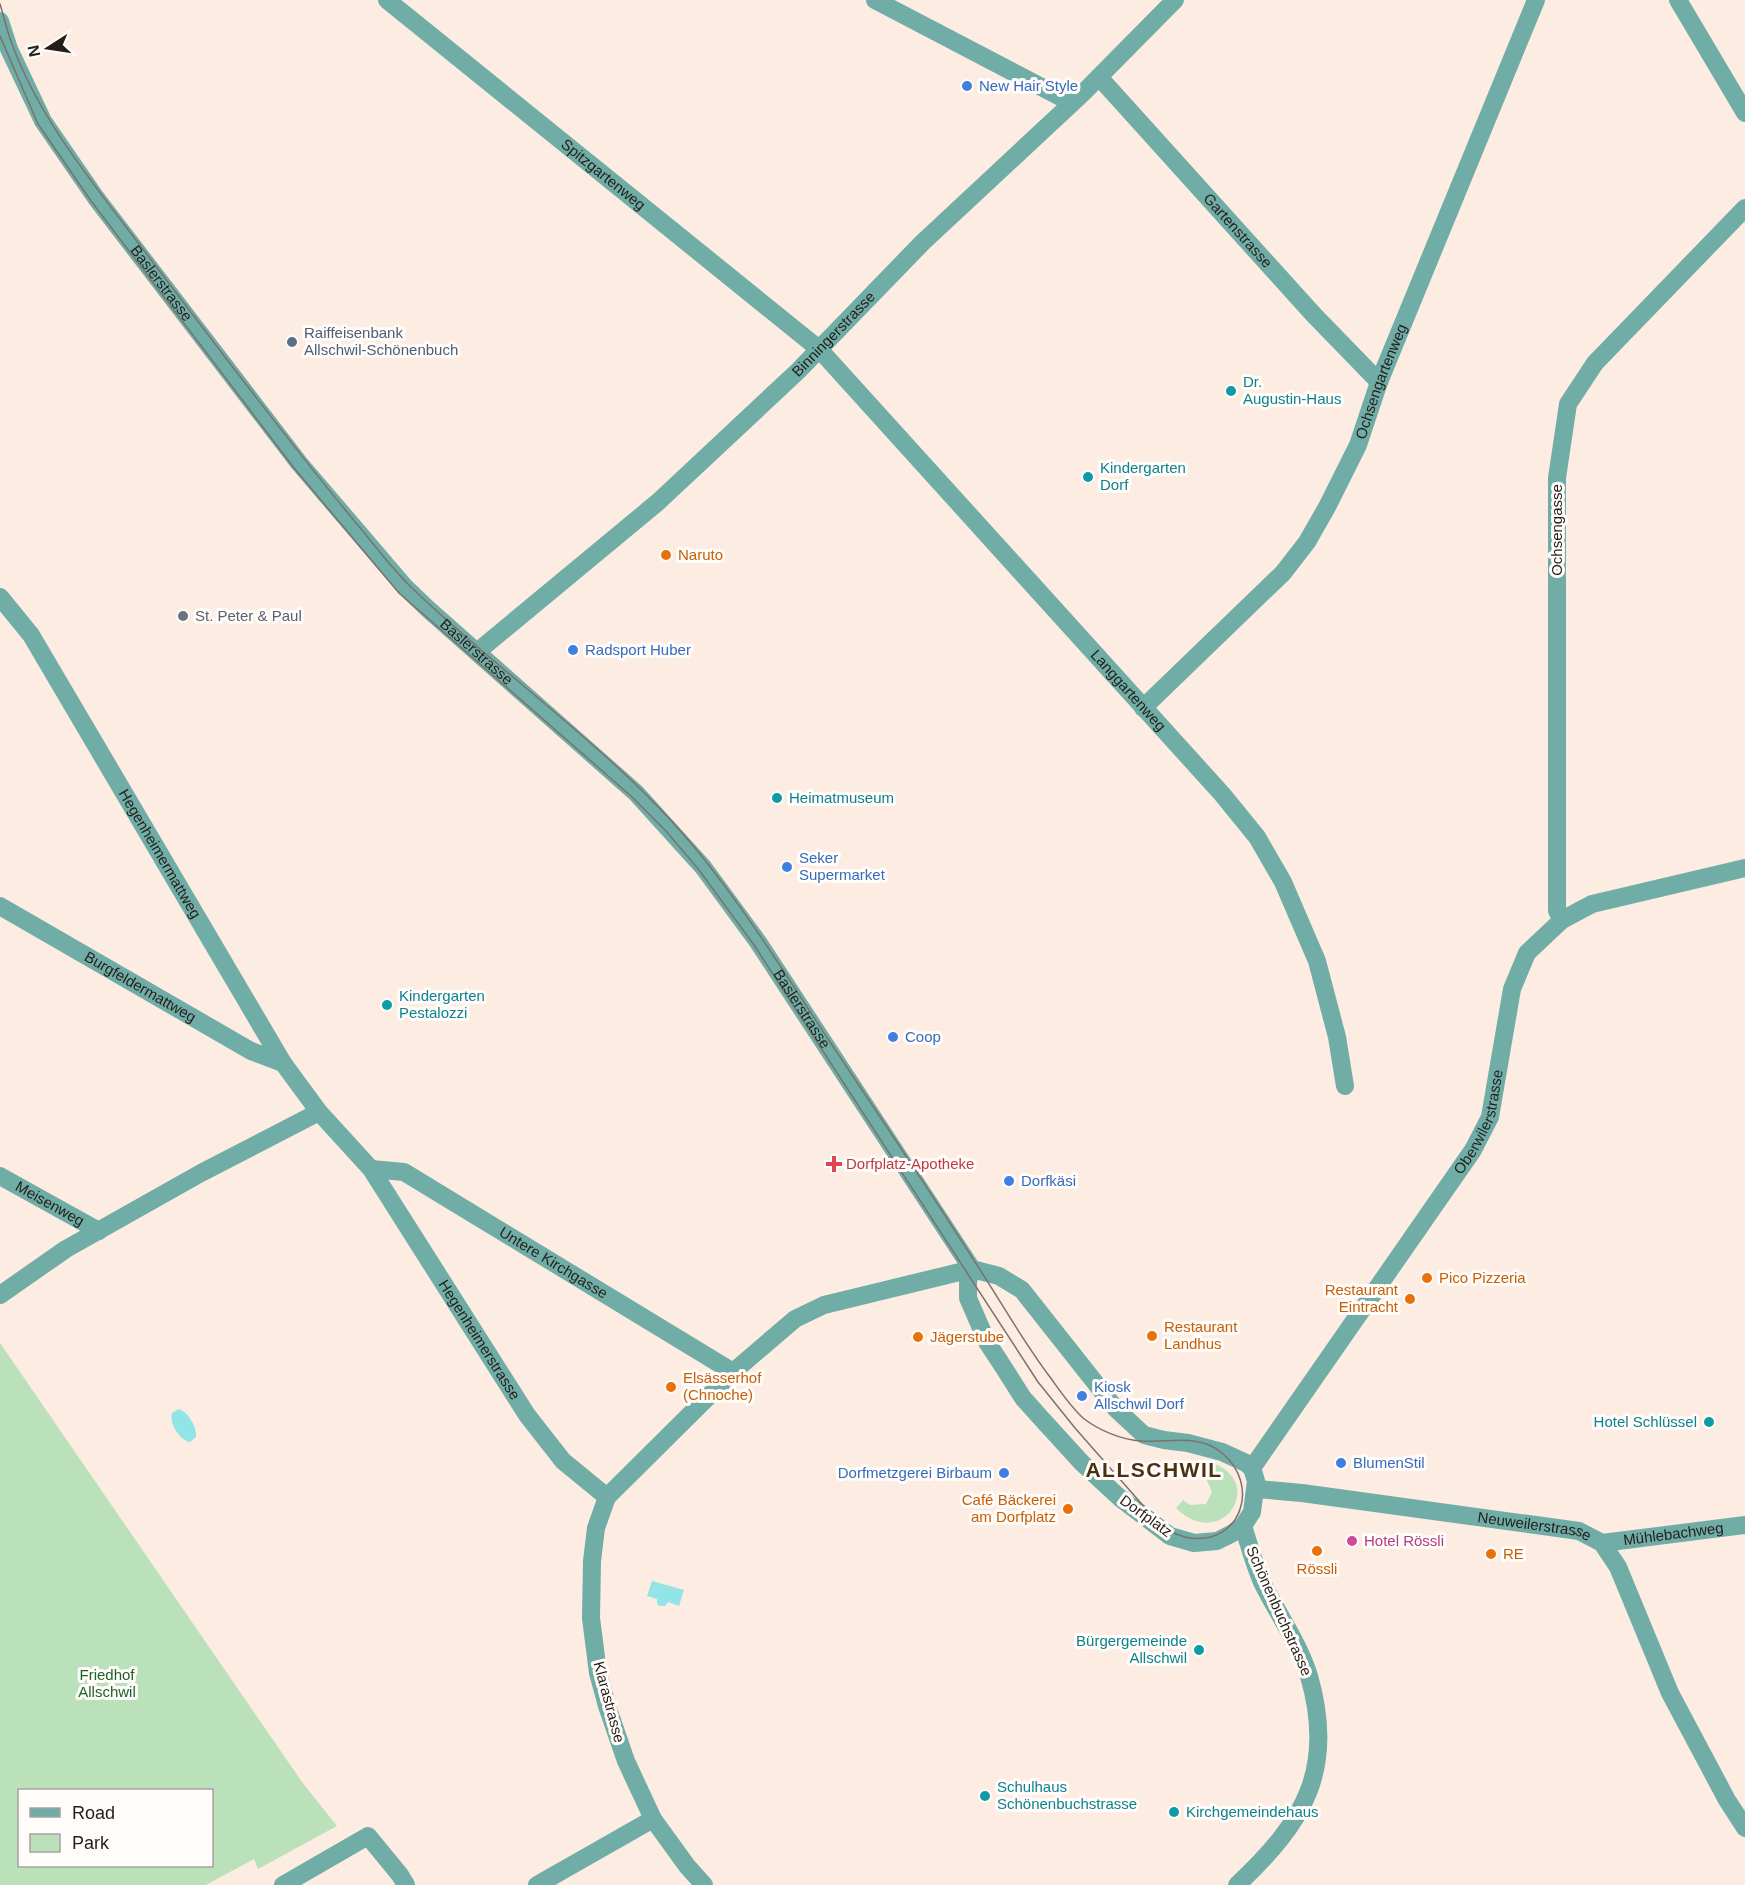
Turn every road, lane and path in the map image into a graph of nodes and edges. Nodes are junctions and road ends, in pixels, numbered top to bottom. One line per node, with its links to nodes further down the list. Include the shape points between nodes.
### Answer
1 (387, 0): 11 (street, Spitzgartenweg)
2 (874, 0): 8 (street)
3 (1175, 0): 7 (street, Binningerstrasse)
4 (1536, 0): 12 (street, Ochsengartenweg)
5 (1678, 0): 9 (street)
6 (0, 21): 14 (street, Baslerstrasse, via 43,121 96,198 299,463 405,586)
7 (1099, 77): 8 (street, Binningerstrasse); 12 (street, Gartenstrasse)
8 (1072, 103): 11 (street, Binningerstrasse, via 922,243)
9 (1745, 112)
10 (1745, 208): 18 (street, Ochsengasse, via 1595,363 1568,404 1557,478 1557,910)
11 (819, 349): 14 (street, Binningerstrasse, via 658,502); 15 (street, Langgartenweg)
12 (1379, 382): 15 (street, Ochsengartenweg, via 1358,445 1307,542 1283,573)
13 (0, 597): 19 (street, Hegenheimermattweg, via 31,635)
14 (477, 652): 25 (street, Baslerstrasse, via 636,793 703,867 758,942)
15 (1143, 708): 20 (street, Langgartenweg, via 1257,837 1284,882 1317,961)
16 (1745, 868): 18 (street, Oberwilerstrasse, via 1592,904)
17 (0, 906): 19 (street, Burgfeldermattweg, via 251,1051)
18 (1562, 920): 28 (street, Oberwilerstrasse, via 1527,953 1512,989 1490,1117 1473,1150)
19 (283, 1063): 21 (street, Hegenheimermattweg)
20 (1345, 1086)
21 (319, 1112): 22 (street, Hegenheimerstrasse); 24 (street)
22 (371, 1169): 27 (street, Untere Kirchgasse, via 404,1172); 30 (street, Hegenheimerstrasse, via 527,1415 563,1461)
23 (0, 1176): 24 (street, Meisenweg)
24 (99, 1231): 26 (street)
25 (972, 1269): 27 (street, via 824,1305 795,1319); 28 (street, via 999,1276 1022,1290 1116,1409 1144,1435 1222,1452); 32 (street, Dorfplatz, via 968,1298 987,1342 1023,1398 1083,1463 1120,1498 1170,1536 1194,1543 1217,1541)
26 (0, 1294)
27 (733, 1372): 30 (street)
28 (1252, 1468): 29 (street)
29 (1257, 1489): 32 (street, via 1252,1512); 33 (street, Neuweilerstrasse, via 1579,1531)
30 (607, 1497): 34 (street, Klarastrasse, via 596,1528 591,1561 590,1611 597,1662 626,1761)
31 (1745, 1525): 33 (street, Mühlebachweg)
32 (1243, 1526): 40 (street, Schönenbuchstrasse, via 1262,1582 1308,1675 1320,1733 1314,1781 1298,1815 1270,1852)
33 (1602, 1543): 35 (street, Neuweilerstrasse, via 1618,1567 1670,1694)
34 (653, 1819): 38 (street); 39 (street, Klarastrasse)
35 (1745, 1828)
36 (283, 1885): 37 (street, via 369,1836)
37 (406, 1885)
38 (537, 1885)
39 (704, 1885)
40 (1237, 1885)

